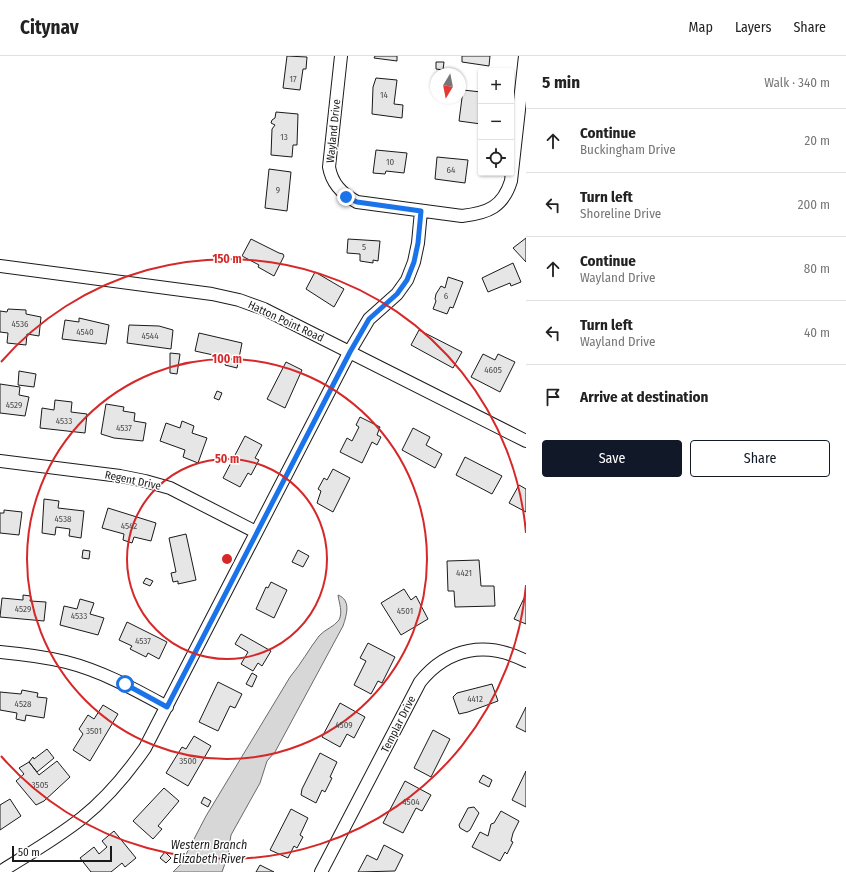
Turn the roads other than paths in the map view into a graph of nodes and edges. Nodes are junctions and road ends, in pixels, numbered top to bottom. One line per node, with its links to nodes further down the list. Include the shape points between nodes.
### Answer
1 (341, 56): 3 (street, Wayland Drive, via 328,167 330,176 346,197 357,202)
2 (525, 56): 3 (street, Wayland Drive, via 511,181 501,202 493,208 462,216)
3 (421, 211): 5 (street, via 418,243 407,280 397,294 369,319)
4 (0, 266): 5 (street, Hatton Point Road, via 212,294 238,300 264,309)
5 (350, 352): 6 (street, Hatton Point Road); 8 (street)
6 (526, 441)
7 (0, 461): 8 (street, Regent Drive, via 145,481 170,488)
8 (256, 532): 11 (street)
9 (0, 652): 11 (street, via 67,662 125,684)
10 (526, 661): 13 (street, Templar Drive, via 515,656 484,650 469,650 441,661 430,670 420,682)
11 (167, 707): 12 (street, via 146,748 108,794 82,818)
12 (0, 872)
13 (321, 872)

